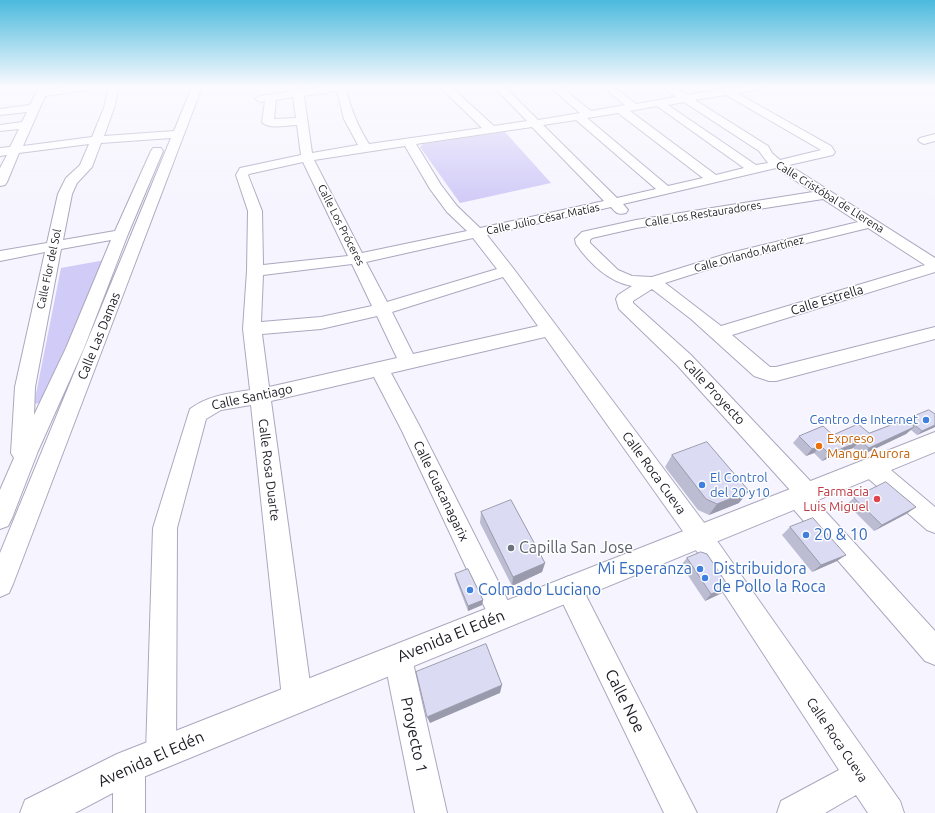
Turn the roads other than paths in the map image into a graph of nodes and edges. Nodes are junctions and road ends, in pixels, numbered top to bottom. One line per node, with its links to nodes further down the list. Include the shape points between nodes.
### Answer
1 (26, 125): 15 (street); 21 (street)
2 (102, 125): 18 (street, Calle Flor del Sol)
3 (174, 125): 17 (street, Calle Las Damas)
4 (177, 125): 17 (street, Calle Las Damas)
5 (303, 125): 23 (street, Calle Los Próceres)
6 (352, 125): 20 (street)
7 (486, 125): 16 (street)
8 (523, 125): 16 (street)
9 (537, 125): 31 (street)
10 (594, 125): 29 (street)
11 (641, 125): 27 (street)
12 (690, 125): 25 (street)
13 (727, 125): 24 (street, Calle Cristóbal de Llerena, via 764,149)
14 (785, 125): 24 (street, Calle Julio César Matías, via 829,152)
15 (0, 128)
16 (491, 130): 19 (street)
17 (172, 135): 18 (street); 26 (street, Calle Las Damas)
18 (96, 140): 21 (street); 36 (street, Calle Flor del Sol, via 86,167 71,181 65,194)
19 (409, 142): 20 (street); 34 (street, Calle Roca Cueva, via 452,209)
20 (365, 147): 23 (street)
21 (14, 150): 22 (street); 28 (street)
22 (0, 152)
23 (307, 157): 38 (street, Calle Los Próceres); 40 (street, Calle Rosa Duarte, via 244,171 242,175 255,211)
24 (779, 165): 25 (street, Calle Julio César Matías); 30 (street, Calle Cristóbal de Llerena)
25 (755, 170): 27 (street, Calle Julio César Matías)
26 (152, 179): 35 (street, Calle Las Damas); 59 (street, Calle Las Damas, via 148,214)
27 (713, 179): 29 (street, Calle Julio César Matías)
28 (0, 182)
29 (665, 190): 31 (street, Calle Julio César Matías)
30 (826, 194): 32 (street, Calle Cristóbal de Llerena); 33 (street, Calle Los Restauradores)
31 (614, 203): 33 (street); 34 (street, Calle Julio César Matías)
32 (872, 223): 39 (street, Calle Cristóbal de Llerena); 42 (street, Calle Orlando Martínez, via 718,260)
33 (636, 224): 42 (street, Calle Los Restauradores, via 587,235 582,239 583,244 619,277 631,281)
34 (477, 233): 38 (street, Calle Julio César Matías); 41 (street, Calle Roca Cueva)
35 (121, 234): 36 (street); 53 (street, Calle Las Damas, via 75,348)
36 (53, 246): 37 (street); 53 (street, Calle Flor del Sol, via 25,387)
37 (0, 256)
38 (358, 259): 40 (street, Calle Julio César Matías); 44 (street, Calle Los Próceres)
39 (935, 266): 47 (street, Calle Estrella)
40 (255, 271): 45 (street, Calle Rosa Duarte)
41 (507, 271): 44 (street); 46 (street, Calle Roca Cueva)
42 (653, 282): 43 (street, Calle Orlando Martínez); 47 (street)
43 (629, 295): 55 (street, Calle Proyecto, via 624,299 625,305 684,360)
44 (382, 309): 45 (street, via 321,323); 49 (street, Calle Los Próceres)
45 (252, 329): 51 (street, Calle Rosa Duarte)
46 (549, 330): 49 (street, Calle Santiago); 58 (street, Calle Roca Cueva)
47 (719, 333): 48 (street, via 761,371 776,374)
48 (935, 333)
49 (408, 362): 50 (street, Calle Santiago)
50 (379, 368): 51 (street, Calle Santiago); 61 (street, Calle Guacanagarix)
51 (260, 396): 64 (street, Calle Rosa Duarte); 65 (street, Calle Santiago, via 204,408 197,415 165,528)
52 (935, 442): 54 (street, Avenida El Edén)
53 (22, 463): 56 (street, Calle Las Damas)
54 (871, 467): 55 (street, Avenida El Edén); 57 (street)
55 (802, 495): 58 (street, Avenida El Edén); 62 (street, Calle Proyecto)
56 (0, 518)
57 (935, 522)
58 (700, 536): 60 (street, Avenida El Edén); 67 (street, Calle Roca Cueva)
59 (0, 584)
60 (569, 589): 61 (street, Avenida El Edén); 71 (street, Calle Noe)
61 (502, 616): 63 (street, Avenida El Edén)
62 (935, 650)
63 (398, 658): 64 (street, Avenida El Edén); 70 (street, Proyecto 1)
64 (297, 698): 65 (street, Avenida El Edén)
65 (161, 753): 66 (street, Avenida El Edén)
66 (129, 766): 68 (street, Avenida El Edén); 69 (street)
67 (861, 776): 72 (street); 73 (street, Calle Roca Cueva)
68 (38, 813)
69 (130, 813)
70 (430, 813)
71 (681, 813)
72 (793, 813)
73 (888, 813)

